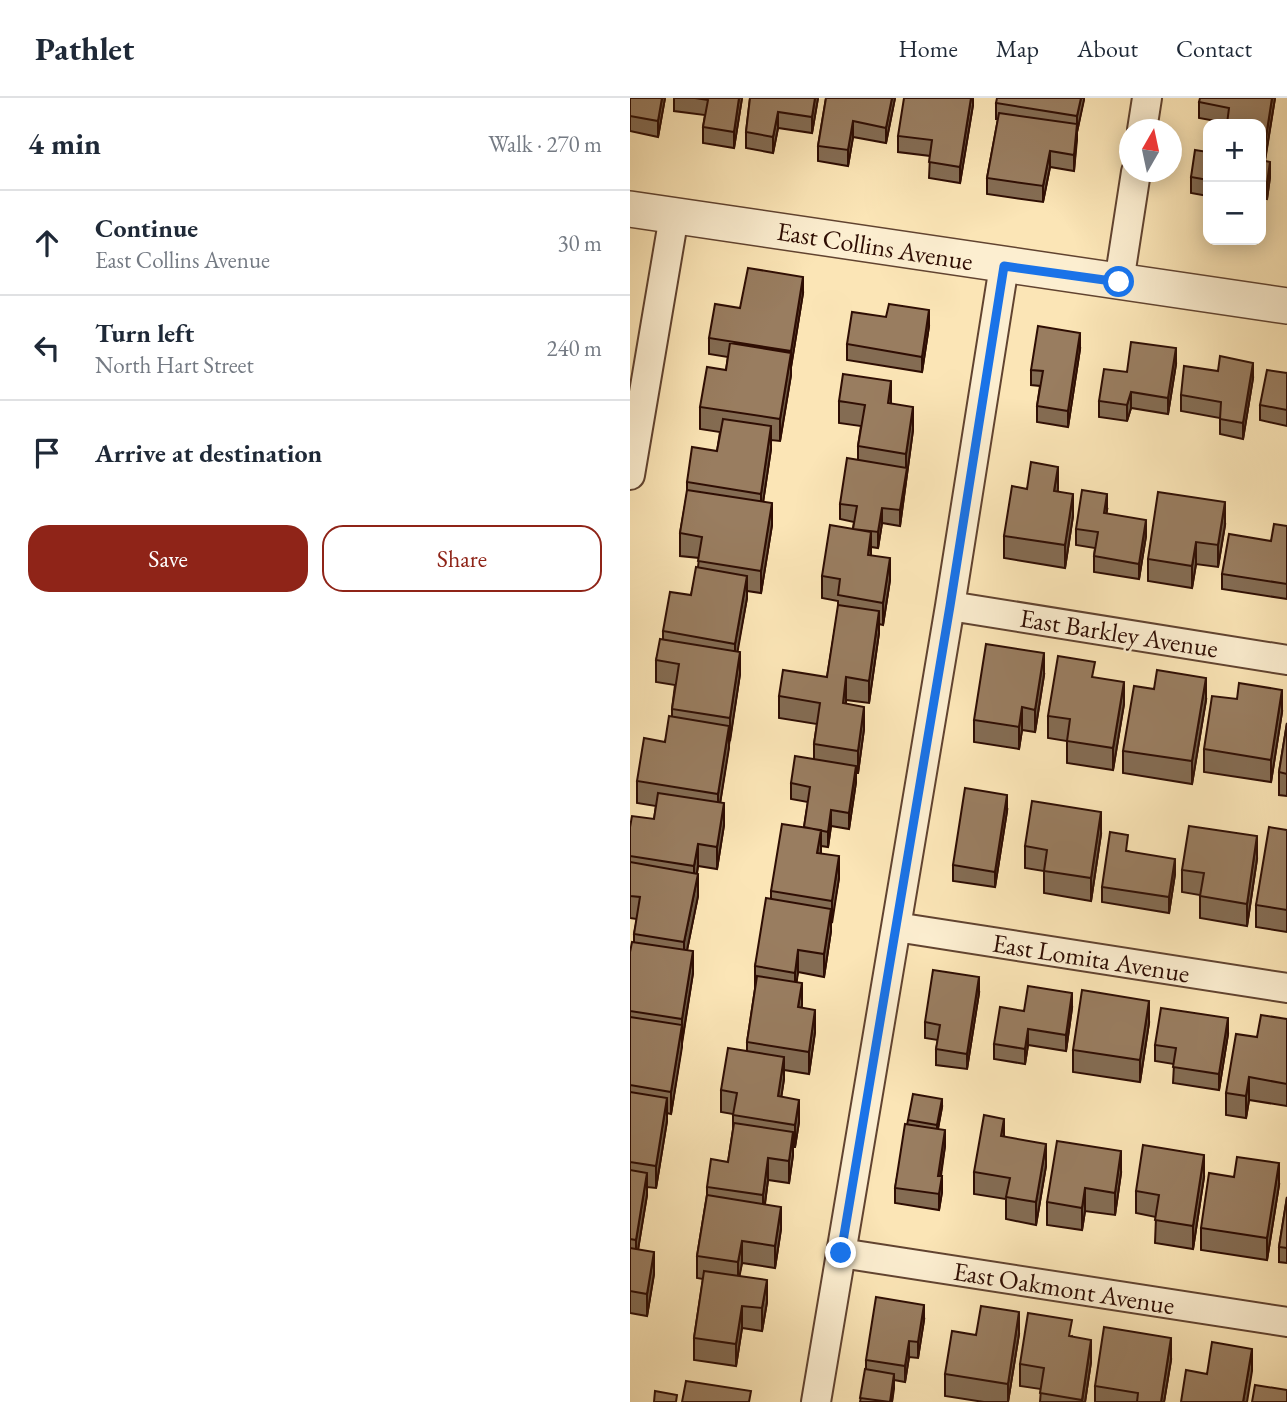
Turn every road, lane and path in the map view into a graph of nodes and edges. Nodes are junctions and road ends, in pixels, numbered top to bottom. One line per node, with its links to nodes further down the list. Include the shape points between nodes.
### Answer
1 (1147, 98): 2 (street)
2 (1144, 119)
3 (1134, 182): 7 (street)
4 (630, 209): 5 (street, East Collins Avenue)
5 (674, 216): 6 (street, East Collins Avenue); 9 (street)
6 (1004, 266): 7 (street, East Collins Avenue); 10 (street)
7 (1119, 282): 8 (street, East Collins Avenue)
8 (1287, 306)
9 (630, 475)
10 (950, 606): 11 (street, East Barkley Avenue); 12 (street)
11 (1287, 660)
12 (896, 927): 13 (street, East Lomita Avenue); 14 (street)
13 (1287, 989)
14 (841, 1253): 15 (street, East Oakmont Avenue); 16 (street)
15 (1287, 1322)
16 (816, 1402)

